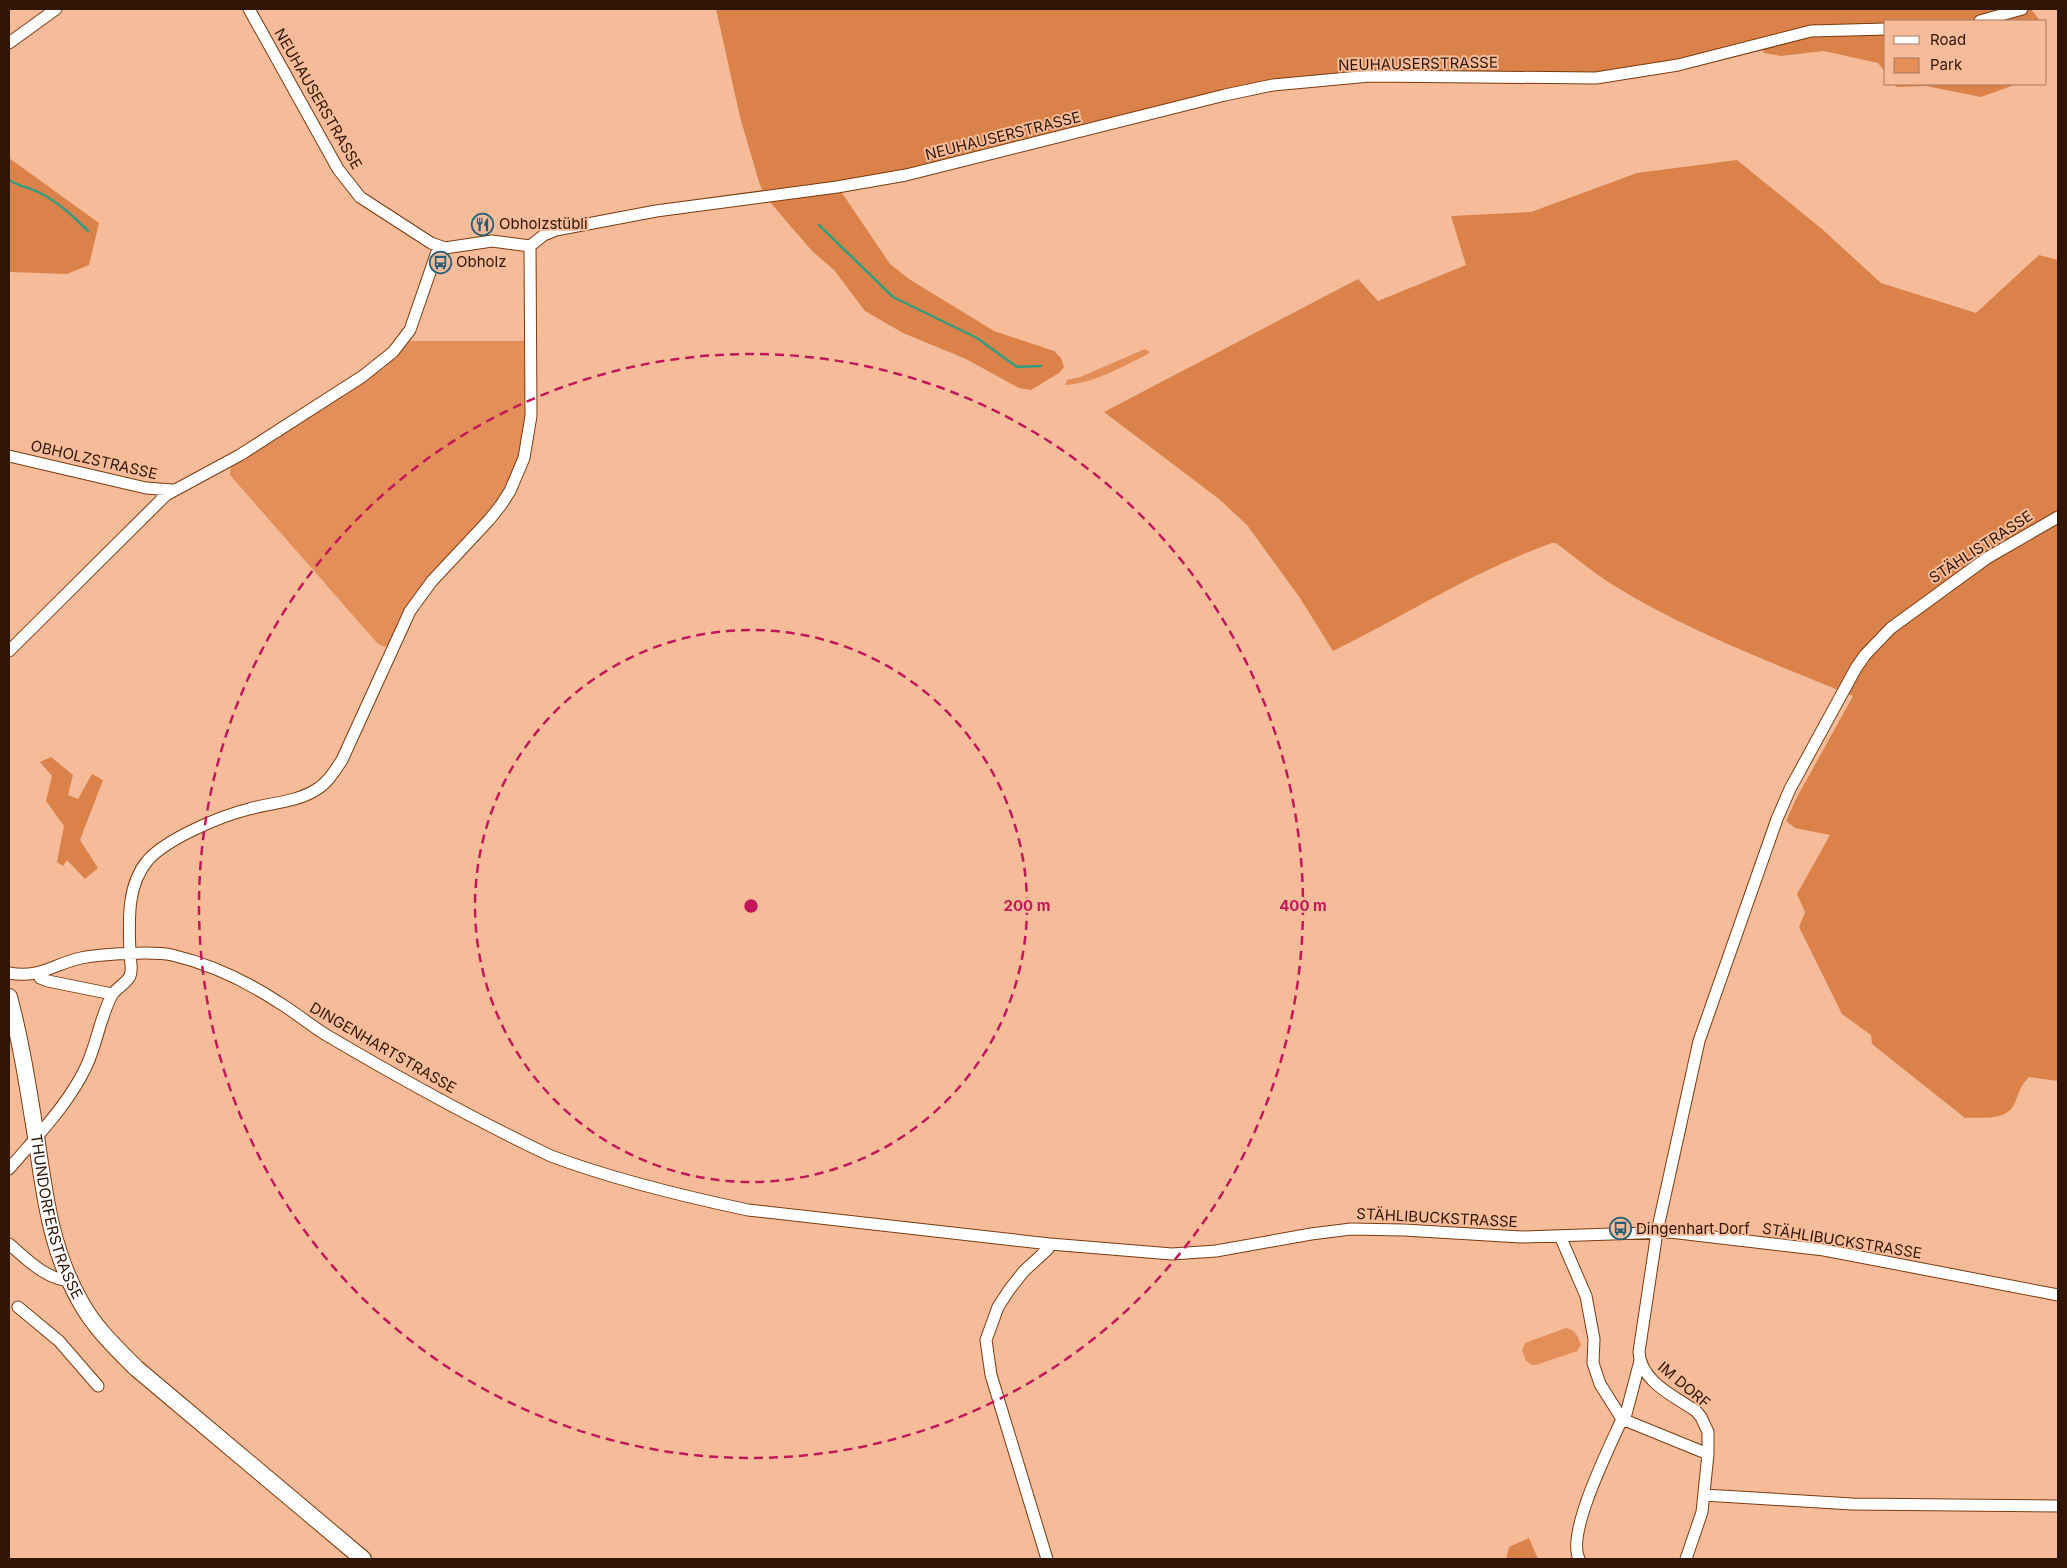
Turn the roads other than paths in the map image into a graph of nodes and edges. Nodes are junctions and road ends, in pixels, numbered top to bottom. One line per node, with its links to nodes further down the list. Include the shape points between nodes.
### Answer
1 (56, 9): 6 (street)
2 (249, 9): 7 (street, NEUHAUSERSTRASSE, via 338,168 360,197)
3 (2022, 9): 4 (street)
4 (1984, 20)
5 (1884, 30): 8 (street, NEUHAUSERSTRASSE, via 1811,31 1678,65 1596,78 1370,76 1273,85 906,175 656,211 556,230)
6 (9, 43)
7 (439, 246): 8 (street, via 445,248 492,241); 10 (street, via 410,330 387,358 240,456)
8 (530, 246): 13 (street, via 531,416 524,458 510,491 410,611 342,760 330,778 315,791 296,798 224,816 180,837 149,860 132,889)
9 (9, 456): 10 (street, OBHOLZSTRASSE, via 146,488)
10 (172, 490): 12 (street)
11 (2058, 516): 20 (street, STÄHLISTRASSE, via 1986,558 1891,628 1864,655 1805,759 1777,818 1699,1041)
12 (9, 651)
13 (130, 955): 15 (street, DINGENHARTSTRASSE, via 82,958); 16 (street, via 129,978); 23 (street, DINGENHARTSTRASSE, via 172,955 229,974 385,1069 551,1156 579,1167 712,1202 781,1214)
14 (9, 973): 15 (street, DINGENHARTSTRASSE, via 22,976)
15 (38, 973): 16 (street, via 40,978 48,981)
16 (112, 994): 18 (street, via 84,1070 68,1097)
17 (9, 997): 18 (street, THUNDORFERSTRASSE)
18 (36, 1136): 19 (street); 24 (street, THUNDORFERSTRASSE, via 51,1226)
19 (9, 1169)
20 (1657, 1232): 21 (street, STÄHLIBUCKSTRASSE); 25 (street, STÄHLIBUCKSTRASSE, via 1824,1250); 27 (street, IM DORF)
21 (1560, 1236): 23 (street, STÄHLIBUCKSTRASSE, via 1521,1238 1351,1229 1216,1251 1172,1254); 29 (street, via 1586,1296 1594,1339 1593,1363 1600,1384)
22 (9, 1244): 24 (street, via 50,1277)
23 (1050, 1244): 34 (street, via 1009,1290 998,1307 986,1340 991,1375)
24 (70, 1282): 33 (street, THUNDORFERSTRASSE, via 93,1322 110,1343)
25 (2058, 1295)
26 (18, 1307): 28 (street, via 58,1341)
27 (1640, 1360): 29 (street); 30 (street, IM DORF, via 1650,1379 1701,1417 1708,1432)
28 (98, 1386)
29 (1622, 1419): 30 (street); 35 (street, via 1579,1525 1576,1548)
30 (1708, 1454): 31 (street, IM DORF)
31 (1704, 1495): 32 (street, via 1852,1504); 36 (street, IM DORF, via 1700,1520)
32 (2058, 1506)
33 (363, 1559)
34 (1047, 1559)
35 (1579, 1559)
36 (1686, 1559)

